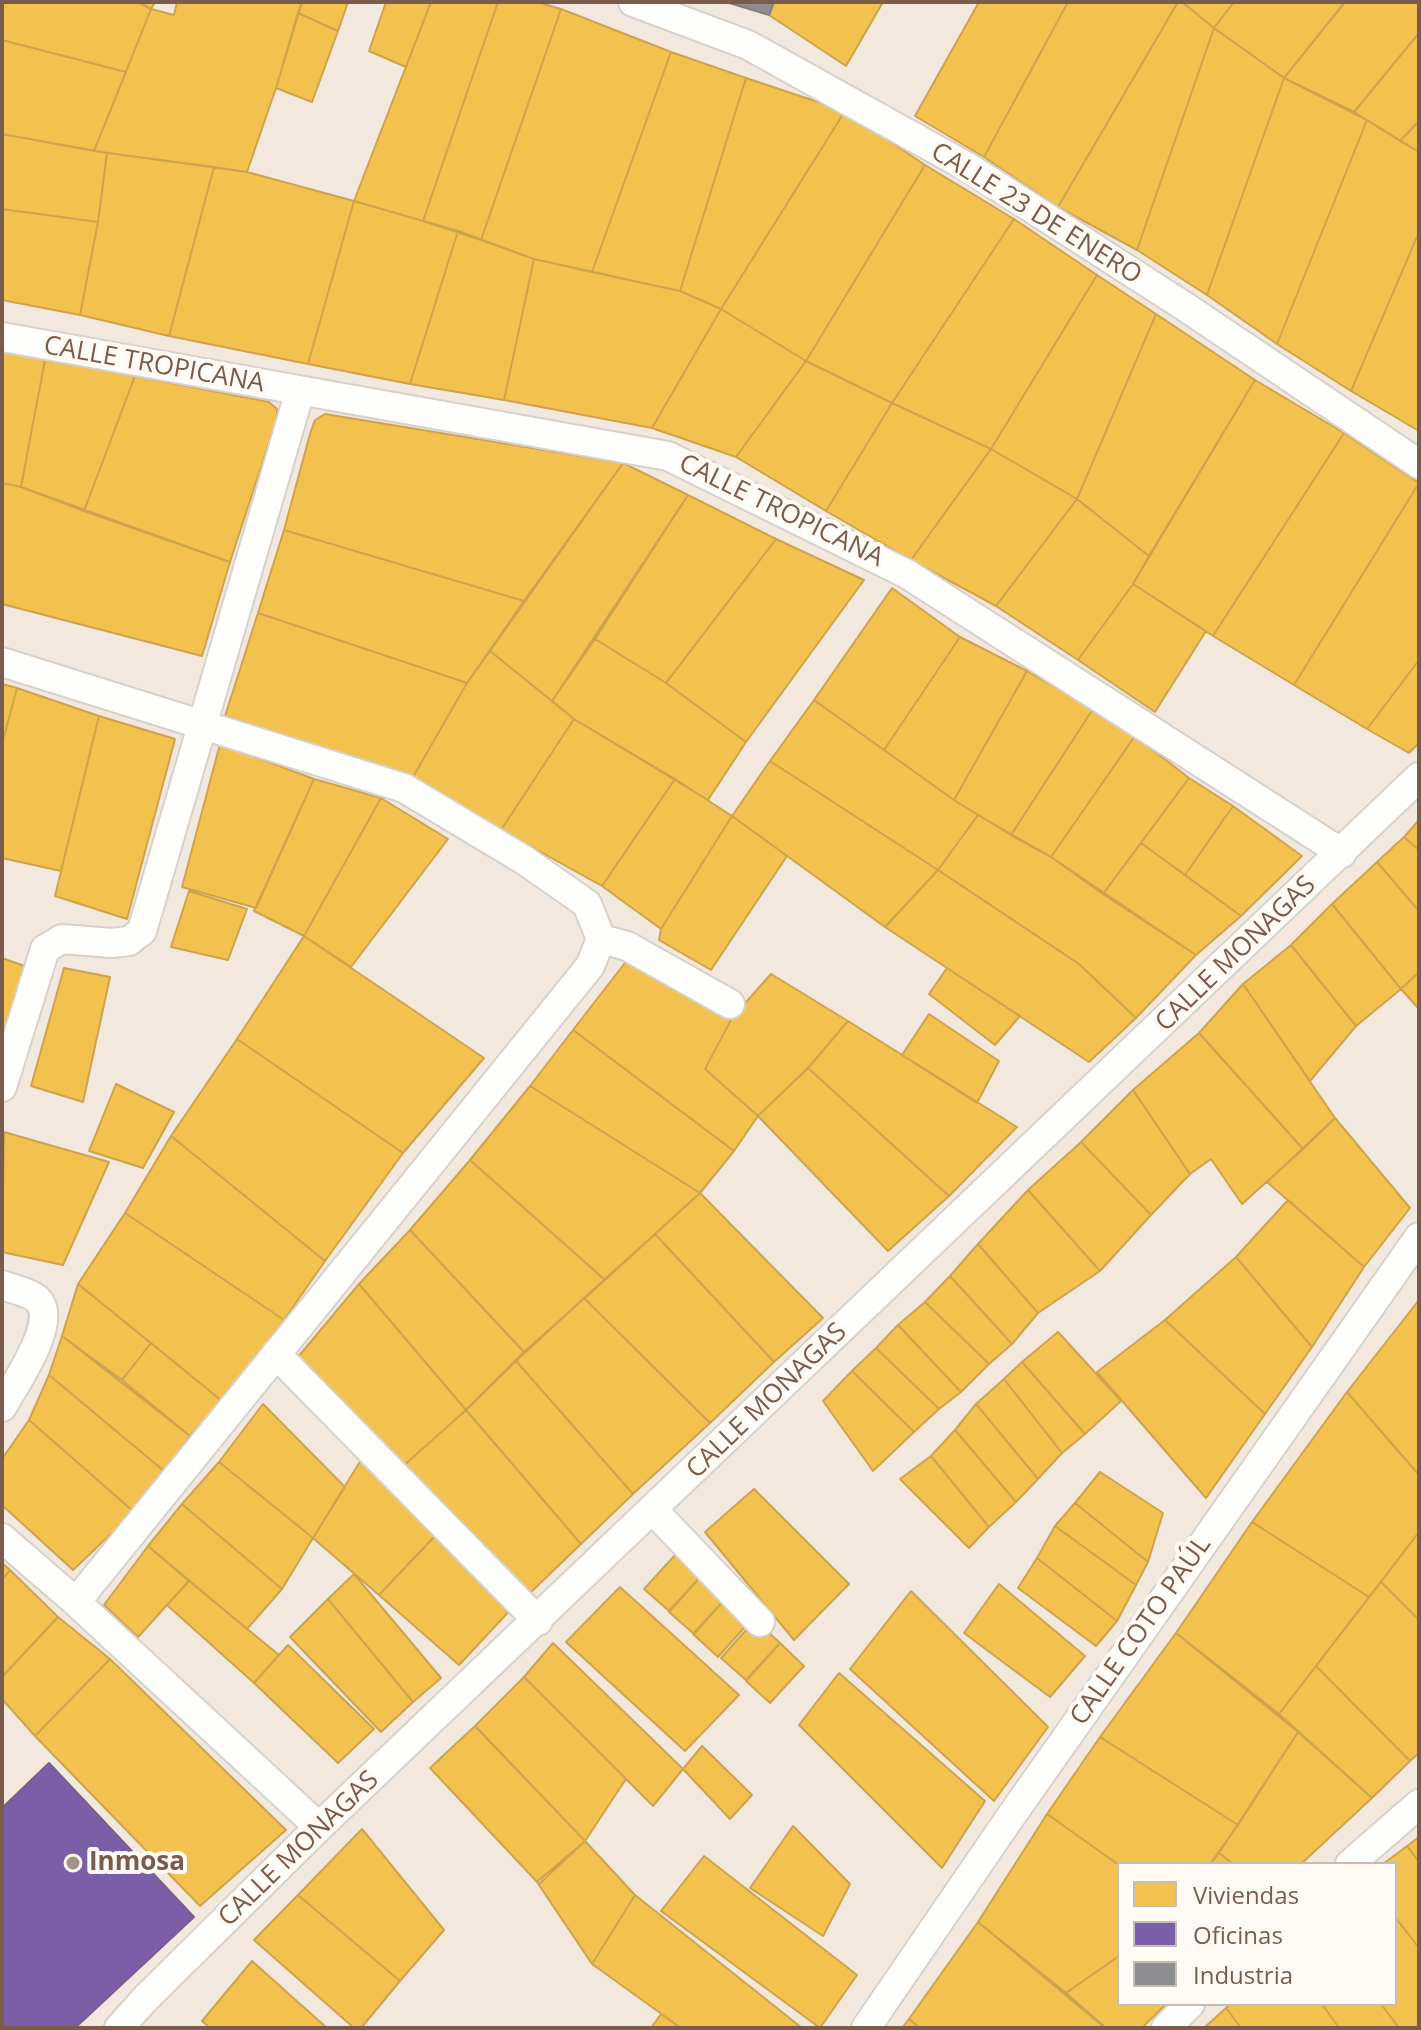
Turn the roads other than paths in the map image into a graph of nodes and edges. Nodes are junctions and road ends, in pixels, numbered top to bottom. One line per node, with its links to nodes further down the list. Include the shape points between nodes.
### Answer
1 (633, 2): 4 (street, CALLE 23 DE ENERO, via 748,45 971,169)
2 (2, 337): 3 (street, CALLE TROPICANA)
3 (300, 391): 6 (street); 8 (street, CALLE TROPICANA, via 668,456 907,574)
4 (1419, 464)
5 (2, 662): 6 (street)
6 (202, 725): 9 (street, via 404,788 587,904); 11 (street, via 142,931 129,941 62,939 45,949)
7 (1419, 777): 8 (street, CALLE MONAGAS)
8 (1342, 853): 16 (street, CALLE MONAGAS)
9 (601, 939): 10 (street, via 627,946); 14 (street, via 590,966)
10 (730, 1004)
11 (2, 1087)
12 (1419, 1237): 26 (street, CALLE COTO PAÚL)
13 (2, 1285): 15 (street, via 37,1299 44,1311 44,1326)
14 (276, 1354): 18 (street); 19 (street)
15 (2, 1407)
16 (653, 1510): 19 (street, CALLE MONAGAS); 20 (street)
17 (2, 1538): 18 (street)
18 (76, 1602): 22 (street)
19 (538, 1621): 22 (street, CALLE MONAGAS)
20 (760, 1622)
21 (1419, 1804): 23 (street)
22 (319, 1827): 25 (street, CALLE MONAGAS)
23 (1352, 1862)
24 (1188, 2006): 27 (street)
25 (119, 2028)
26 (866, 2028)
27 (1166, 2028)

